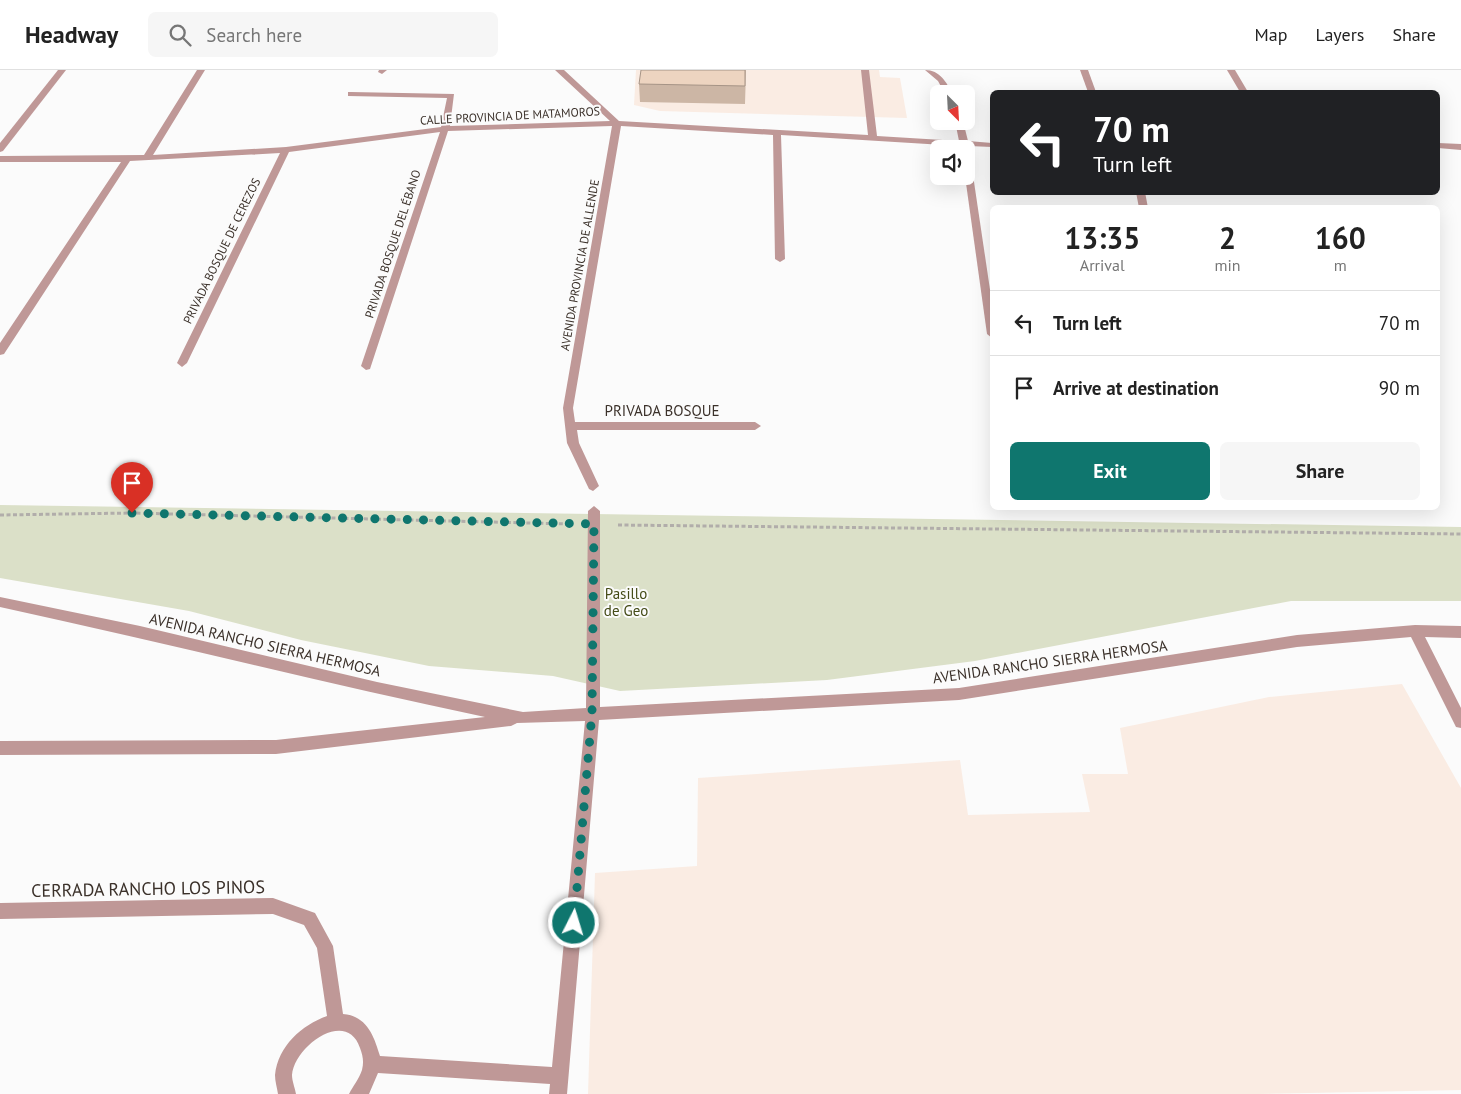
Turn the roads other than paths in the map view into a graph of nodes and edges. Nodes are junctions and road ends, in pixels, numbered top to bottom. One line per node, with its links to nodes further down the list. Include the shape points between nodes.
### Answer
1 (62, 70): 21 (street)
2 (200, 70): 23 (street)
3 (559, 70): 12 (street)
4 (865, 70): 15 (street)
5 (929, 70): 8 (street)
6 (1084, 70): 9 (street)
7 (1231, 70): 10 (street)
8 (944, 85)
9 (1091, 90)
10 (1243, 90)
11 (351, 94): 13 (street, PRIVADA BOSQUE DEL ÉBANO, via 452,96)
12 (617, 123): 13 (street, CALLE PROVINCIA DE MATAMOROS); 14 (street, CALLE PROVINCIA DE MATAMOROS); 32 (street, AVENIDA PROVINCIA DE ALLENDE, via 568,408)
13 (445, 129): 22 (street, CALLE PROVINCIA DE MATAMOROS); 31 (street, PRIVADA BOSQUE DEL ÉBANO)
14 (777, 132): 15 (street, CALLE PROVINCIA DE MATAMOROS); 27 (street)
15 (873, 139): 17 (street, CALLE PROVINCIA DE MATAMOROS)
16 (990, 145): 20 (street, CALLE PROVINCIA DE MATAMOROS)
17 (930, 146)
18 (1440, 146): 19 (street)
19 (1461, 147)
20 (975, 148)
21 (0, 149)
22 (286, 150): 23 (street, CALLE PROVINCIA DE MATAMOROS); 30 (street, PRIVADA BOSQUE DE CEREZOS)
23 (147, 158): 25 (street, CALLE PROVINCIA DE MATAMOROS)
24 (0, 159): 25 (street, CALLE PROVINCIA DE MATAMOROS)
25 (126, 159): 29 (street)
26 (971, 185): 28 (street)
27 (780, 260)
28 (990, 320)
29 (0, 351)
30 (182, 363)
31 (366, 366)
32 (570, 426): 33 (street, PRIVADA BOSQUE); 34 (street, AVENIDA PROVINCIA DE ALLENDE, via 573,443)
33 (755, 426)
34 (593, 486)
35 (594, 517): 39 (street)
36 (0, 602): 40 (street, AVENIDA RANCHO SIERRA HERMOSA, via 376,688)
37 (1415, 631): 38 (street, AVENIDA RANCHO SIERRA HERMOSA); 39 (street, AVENIDA RANCHO SIERRA HERMOSA, via 1297,641 959,694); 41 (street)
38 (1461, 632)
39 (592, 713): 40 (street, AVENIDA RANCHO SIERRA HERMOSA); 46 (street)
40 (523, 718): 42 (street, AVENIDA RANCHO SIERRA HERMOSA, via 276,747)
41 (1461, 722)
42 (0, 748)
43 (0, 911): 44 (street, CERRADA RANCHO LOS PINOS, via 273,906 309,919 325,946)
44 (336, 1020): 45 (street, via 356,1025 361,1030 369,1040); 47 (street, via 310,1031 290,1055 284,1085)
45 (372, 1064): 46 (street); 48 (street)
46 (560, 1076): 49 (street)
47 (288, 1094)
48 (358, 1094)
49 (558, 1094)

